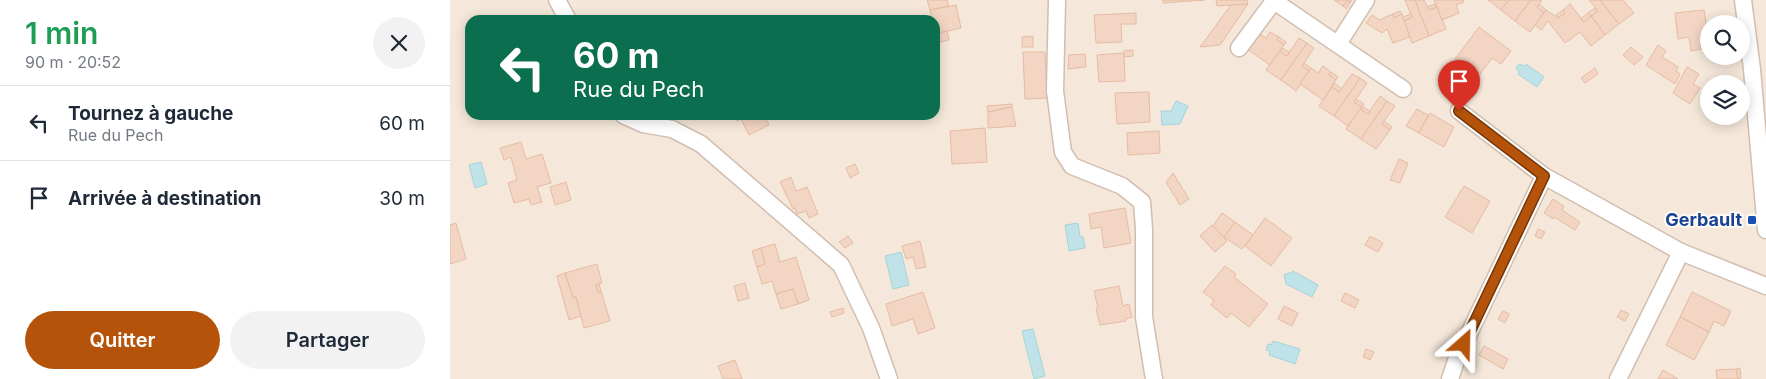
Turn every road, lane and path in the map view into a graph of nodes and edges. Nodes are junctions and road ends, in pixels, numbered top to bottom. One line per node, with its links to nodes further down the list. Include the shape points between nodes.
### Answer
1 (557, 0): 5 (street)
2 (1057, 0): 16 (street, via 1055,91 1063,152 1072,166 1122,186 1142,202 1144,317)
3 (1366, 0): 6 (street)
4 (1743, 0): 12 (street)
5 (565, 15)
6 (1338, 44): 7 (street, via 1274,1); 8 (street)
7 (1239, 48)
8 (1403, 89)
9 (1459, 111): 11 (street)
10 (635, 120): 15 (street, via 672,129 701,144 841,265 871,328)
11 (1544, 176): 13 (street); 18 (street)
12 (1766, 230)
13 (1681, 252): 14 (street); 19 (street)
14 (1766, 286)
15 (889, 379)
16 (1154, 379): 17 (street)
17 (1159, 379)
18 (1450, 379)
19 (1618, 379)

